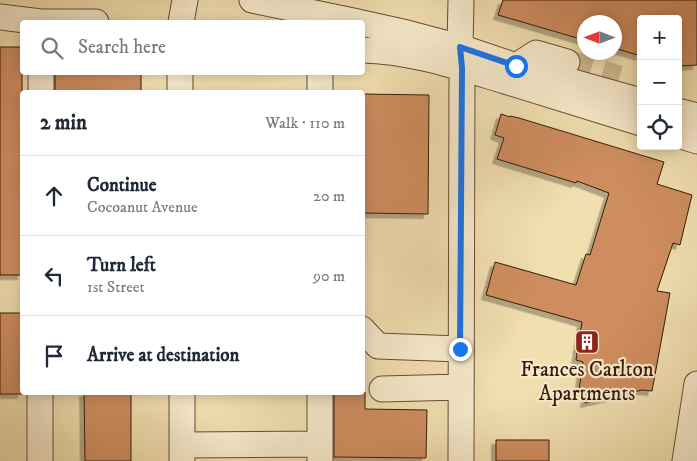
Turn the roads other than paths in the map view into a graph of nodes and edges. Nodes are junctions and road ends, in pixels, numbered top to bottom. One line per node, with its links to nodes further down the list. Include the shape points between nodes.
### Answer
1 (185, 0): 6 (street)
2 (252, 0): 7 (street)
3 (461, 0): 10 (street)
4 (0, 17): 5 (street)
5 (25, 20)
6 (181, 20)
7 (348, 20)
8 (365, 24): 10 (street, via 407,33)
9 (365, 50): 10 (street)
10 (461, 58): 12 (street); 22 (street); 26 (street)
11 (567, 62): 12 (street, via 536,53)
12 (516, 66): 19 (street)
13 (41, 75): 16 (street)
14 (180, 75): 17 (street)
15 (320, 75): 18 (street)
16 (41, 90)
17 (180, 90)
18 (320, 90)
19 (637, 100)
20 (682, 112): 21 (street)
21 (697, 116)
22 (637, 122)
23 (682, 136): 24 (street)
24 (697, 141)
25 (365, 332): 26 (street, via 378,346)
26 (460, 349): 28 (street)
27 (697, 384): 37 (street)
28 (460, 387): 29 (street); 36 (street)
29 (382, 390)
30 (40, 395): 35 (street)
31 (182, 395): 34 (street)
32 (320, 395): 33 (street)
33 (320, 452): 34 (street)
34 (182, 453)
35 (40, 461)
36 (461, 461)
37 (685, 461)

